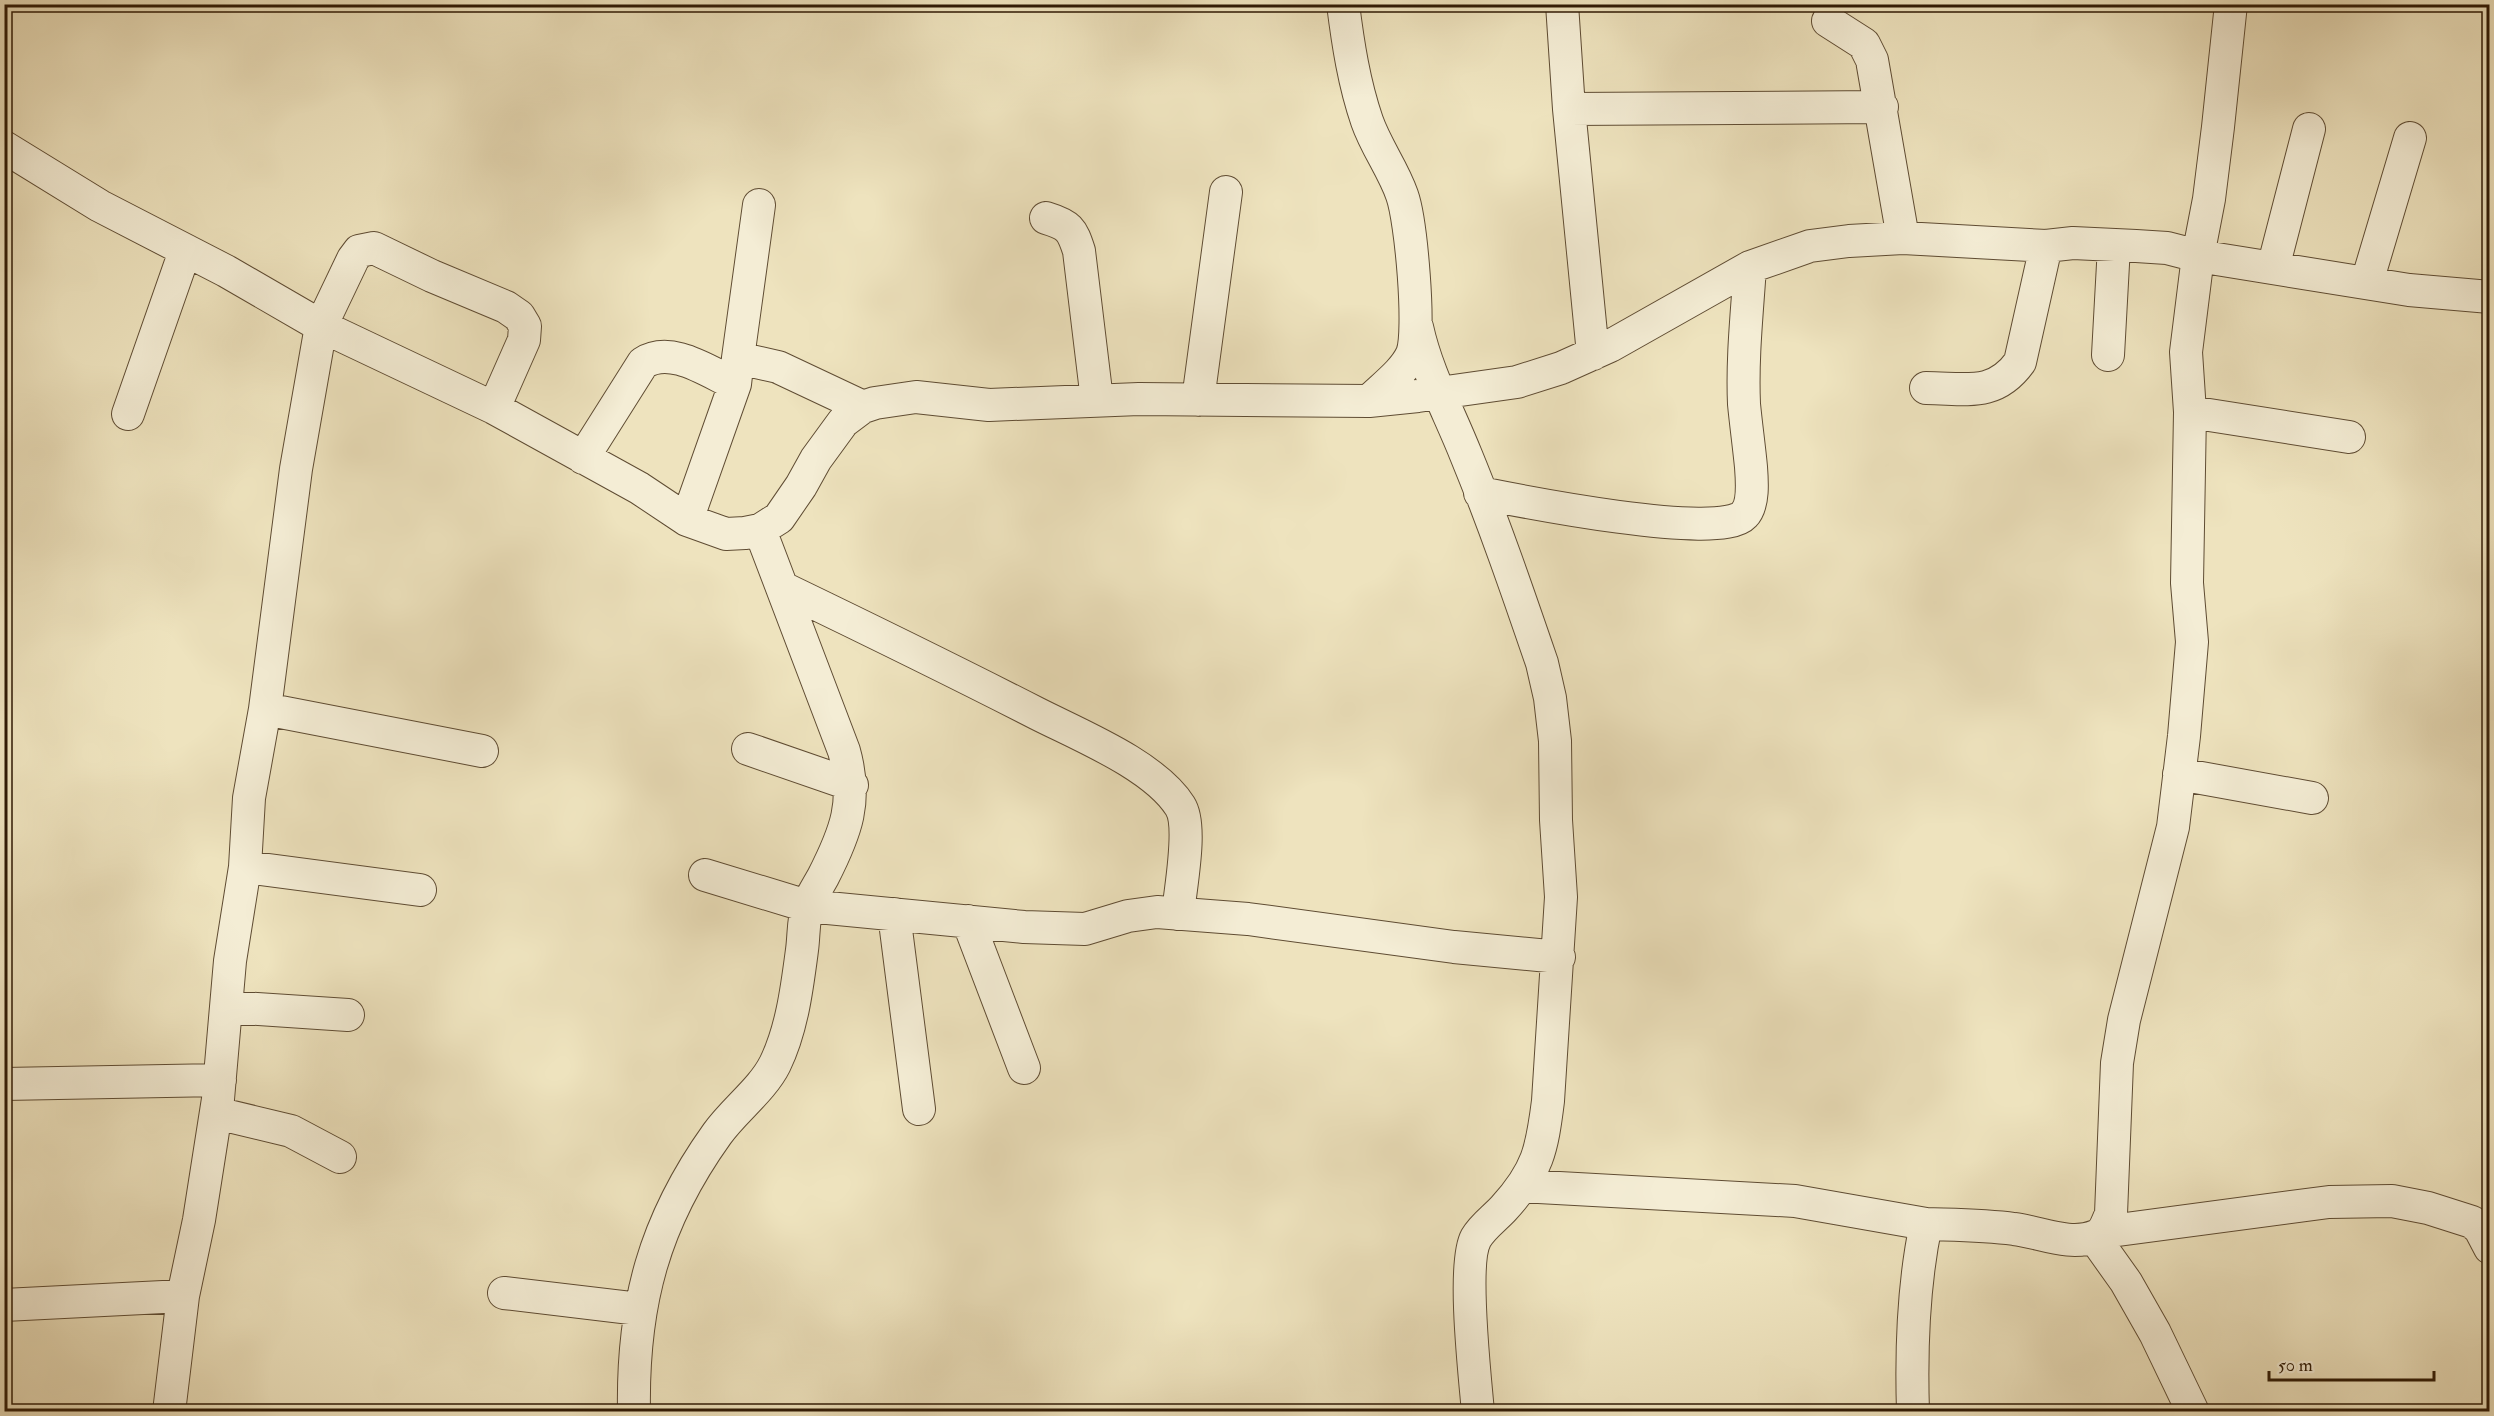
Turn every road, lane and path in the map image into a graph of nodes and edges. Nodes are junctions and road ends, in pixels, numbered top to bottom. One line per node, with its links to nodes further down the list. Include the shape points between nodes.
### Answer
1 (1343, 4): 23 (street, via 1355,82 1368,123 1403,197 1412,243)
2 (1562, 4): 6 (street)
3 (2231, 4): 17 (street, via 2209,199)
4 (1828, 21): 5 (street, via 1864,44 1872,60)
5 (1882, 107): 6 (street); 13 (street)
6 (1569, 109): 24 (street)
7 (2309, 129): 19 (street)
8 (2410, 138): 20 (street)
9 (4, 147): 16 (street, via 100,206)
10 (1226, 192): 30 (street)
11 (759, 205): 26 (street)
12 (1046, 218): 29 (street, via 1064,224 1074,234 1079,251)
13 (1903, 238): 14 (street); 18 (street, via 1810,246)
14 (2046, 246): 15 (street); 27 (street, via 2020,362 2010,376 1986,389)
15 (2114, 246): 17 (street, via 2167,248); 25 (street)
16 (185, 251): 22 (street); 35 (street)
17 (2198, 256): 19 (street); 34 (street, via 2186,352)
18 (1750, 267): 24 (street); 38 (street, via 1744,392 1752,479 1745,515 1721,524 1649,520 1564,510)
19 (2273, 268): 20 (street)
20 (2367, 282): 21 (street)
21 (2490, 297)
22 (321, 326): 33 (street); 33 (street, via 353,259 366,248 374,248 506,307 525,326 524,340); 42 (street, via 296,469)
23 (1417, 327): 28 (street); 31 (street, via 1409,360)
24 (1593, 354): 28 (street, via 1517,382)
25 (2108, 355)
26 (736, 371): 32 (street, via 778,367); 37 (street, via 665,355 653,356 643,363); 39 (street)
27 (1926, 388)
28 (1437, 392): 31 (street); 38 (street)
29 (1097, 399): 30 (street); 32 (street, via 989,405 916,397)
30 (1198, 400): 31 (street)
31 (1369, 401)
32 (863, 406): 40 (street, via 843,422 779,518)
33 (494, 408): 37 (street)
34 (2190, 412): 36 (street); 45 (street, via 2187,583 2192,642)
35 (128, 414)
36 (2349, 437)
37 (583, 458): 39 (street)
38 (1480, 493): 55 (street, via 1538,653 1550,698 1561,897)
39 (687, 520): 40 (street, via 726,534)
40 (760, 530): 41 (street)
41 (783, 588): 46 (street, via 844,751); 53 (street, via 1124,758 1162,785 1181,807 1187,826)
42 (265, 710): 44 (street); 48 (street, via 249,798)
43 (748, 749): 46 (street)
44 (482, 751)
45 (2180, 774): 47 (street); 66 (street, via 2173,827 2124,1020 2119,1052 2113,1198 2111,1214)
46 (852, 785): 51 (street, via 841,836)
47 (2312, 798)
48 (245, 867): 50 (street); 56 (street)
49 (705, 875): 51 (street)
50 (420, 890)
51 (807, 906): 52 (street); 71 (street, via 786,1038 774,1066 717,1133 689,1180 664,1228)
52 (894, 914): 54 (street); 61 (street)
53 (1178, 914): 54 (street, via 1128,916 1085,929); 55 (street, via 1248,918 1454,947)
54 (968, 921): 58 (street)
55 (1559, 957): 64 (street, via 1545,1130 1534,1168)
56 (226, 1007): 57 (street); 59 (street)
57 (348, 1016)
58 (1024, 1068)
59 (220, 1080): 60 (street); 62 (street)
60 (4, 1084)
61 (919, 1109)
62 (216, 1113): 63 (street, via 291,1131); 69 (street)
63 (340, 1157)
64 (1522, 1186): 65 (street, via 1795,1201); 74 (street, via 1476,1238 1471,1251 1471,1328)
65 (1926, 1224): 66 (street, via 2015,1229 2056,1239); 75 (street, via 1919,1257 1911,1354)
66 (2098, 1234): 67 (street, via 2329,1202 2392,1201 2465,1219 2480,1229); 76 (street, via 2155,1333)
67 (2490, 1248)
68 (504, 1293): 71 (street)
69 (183, 1296): 70 (street); 72 (street)
70 (4, 1305)
71 (639, 1309): 73 (street)
72 (169, 1412)
73 (634, 1412)
74 (1478, 1412)
75 (1913, 1412)
76 (2193, 1412)

